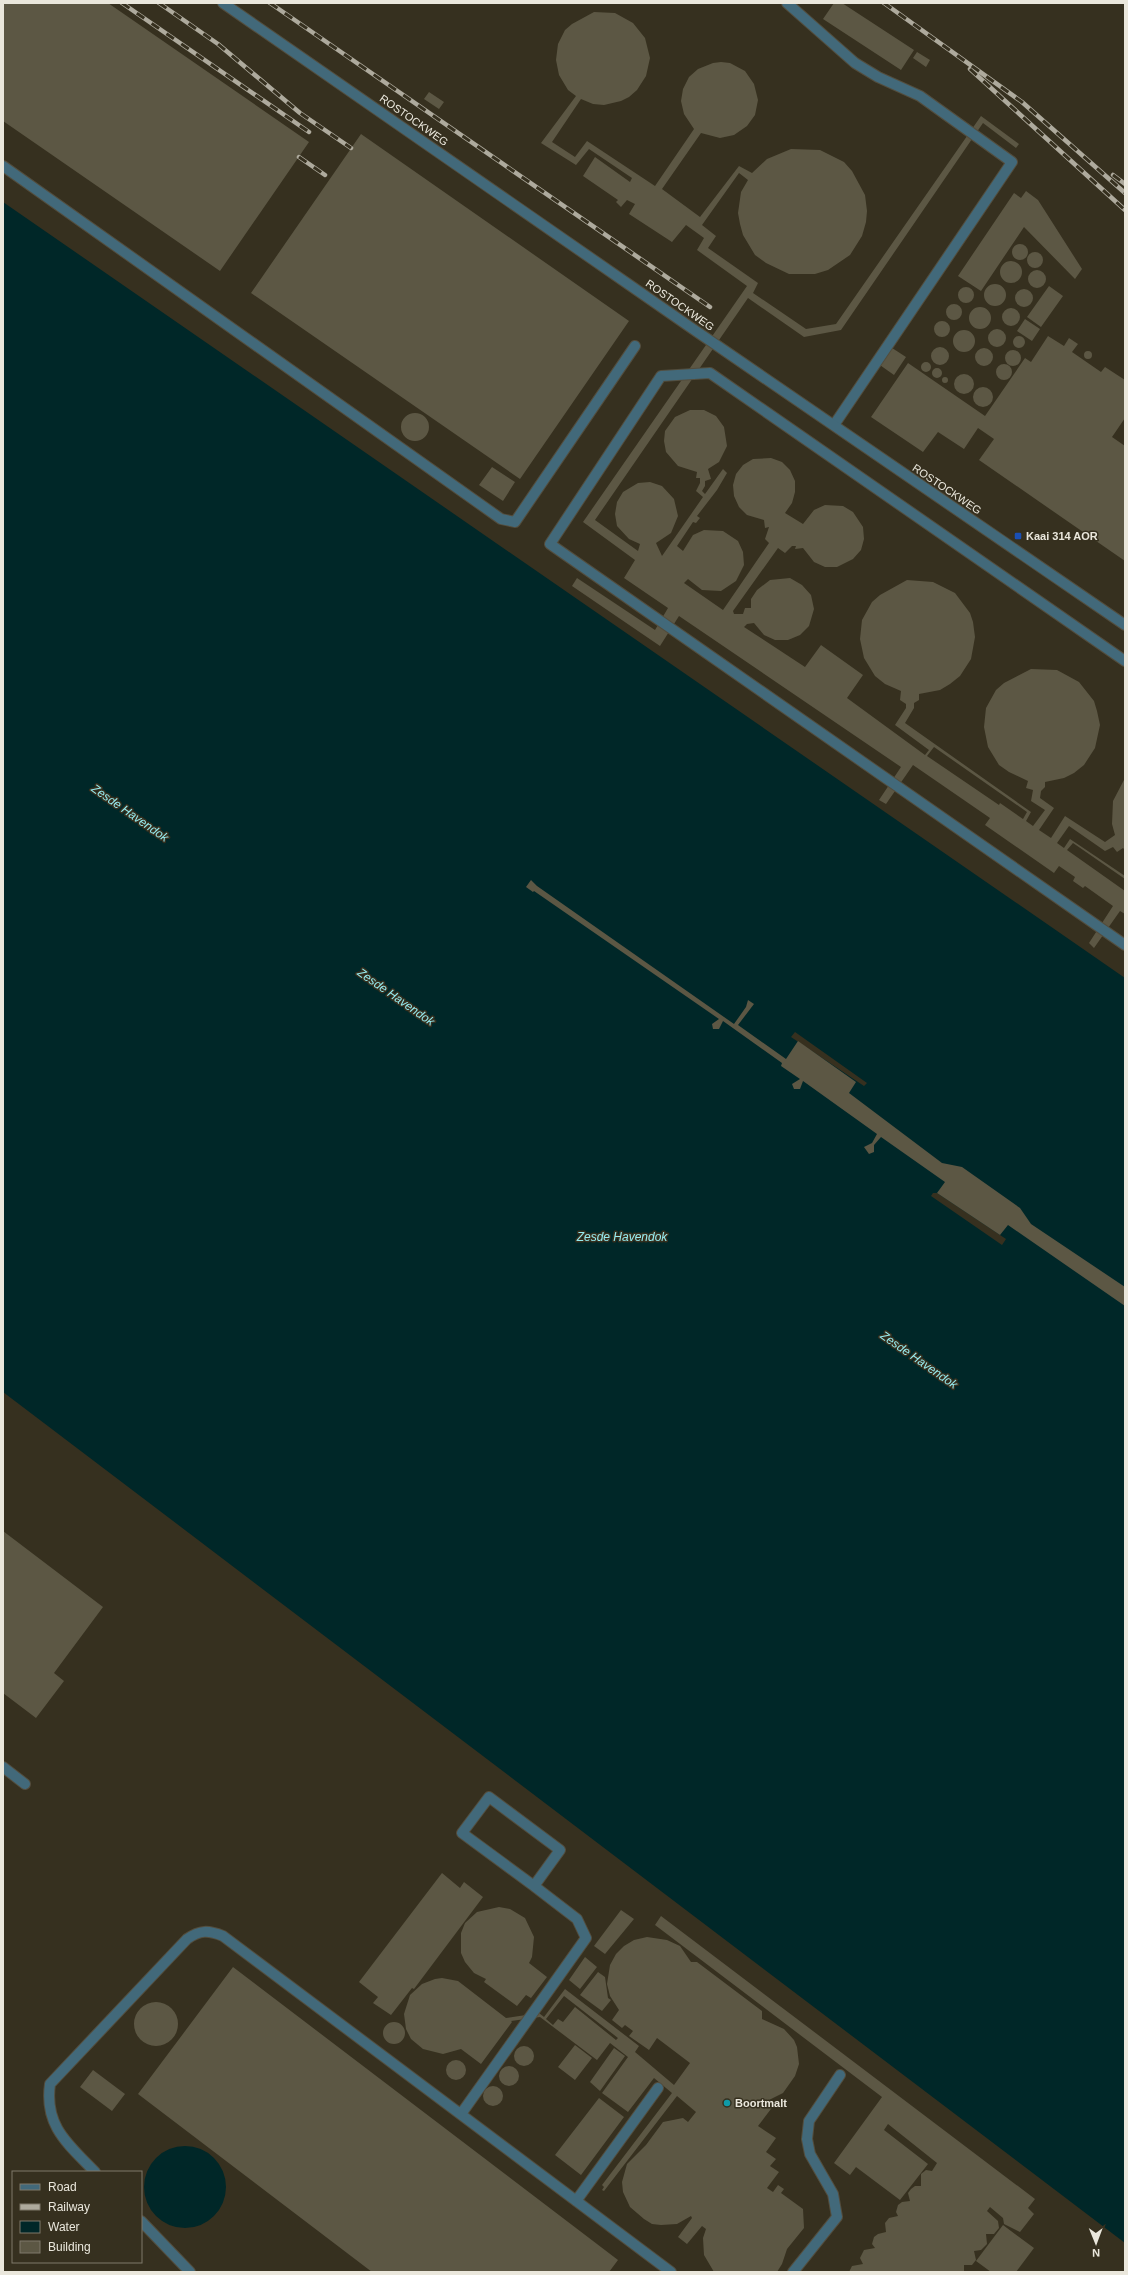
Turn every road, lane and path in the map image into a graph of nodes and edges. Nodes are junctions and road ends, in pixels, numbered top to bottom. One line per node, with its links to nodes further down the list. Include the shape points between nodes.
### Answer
1 (224, 3): 5 (street, ROSTOCKWEG)
2 (787, 3): 5 (street, via 854,63 920,96 1012,162)
3 (3, 166): 4 (street, via 501,519 515,522)
4 (635, 346)
5 (834, 426): 6 (street, ROSTOCKWEG)
6 (1125, 625)
7 (1125, 660): 8 (street, via 710,373 661,376 550,544)
8 (1125, 944)
9 (3, 1767): 10 (street)
10 (25, 1784)
11 (534, 1886): 11 (street, via 560,1850 489,1797 462,1833); 14 (street, via 577,1919 586,1938)
12 (840, 2075): 20 (street, via 809,2121 807,2139 810,2154 833,2194 838,2217)
13 (658, 2088): 16 (street)
14 (461, 2114): 15 (street, via 223,1936 212,1931 199,1932 187,1940 50,2084 48,2101 51,2117 60,2135); 16 (street)
15 (94, 2171)
16 (576, 2201): 19 (street)
17 (142, 2222): 18 (street)
18 (190, 2272)
19 (672, 2272)
20 (793, 2272)

